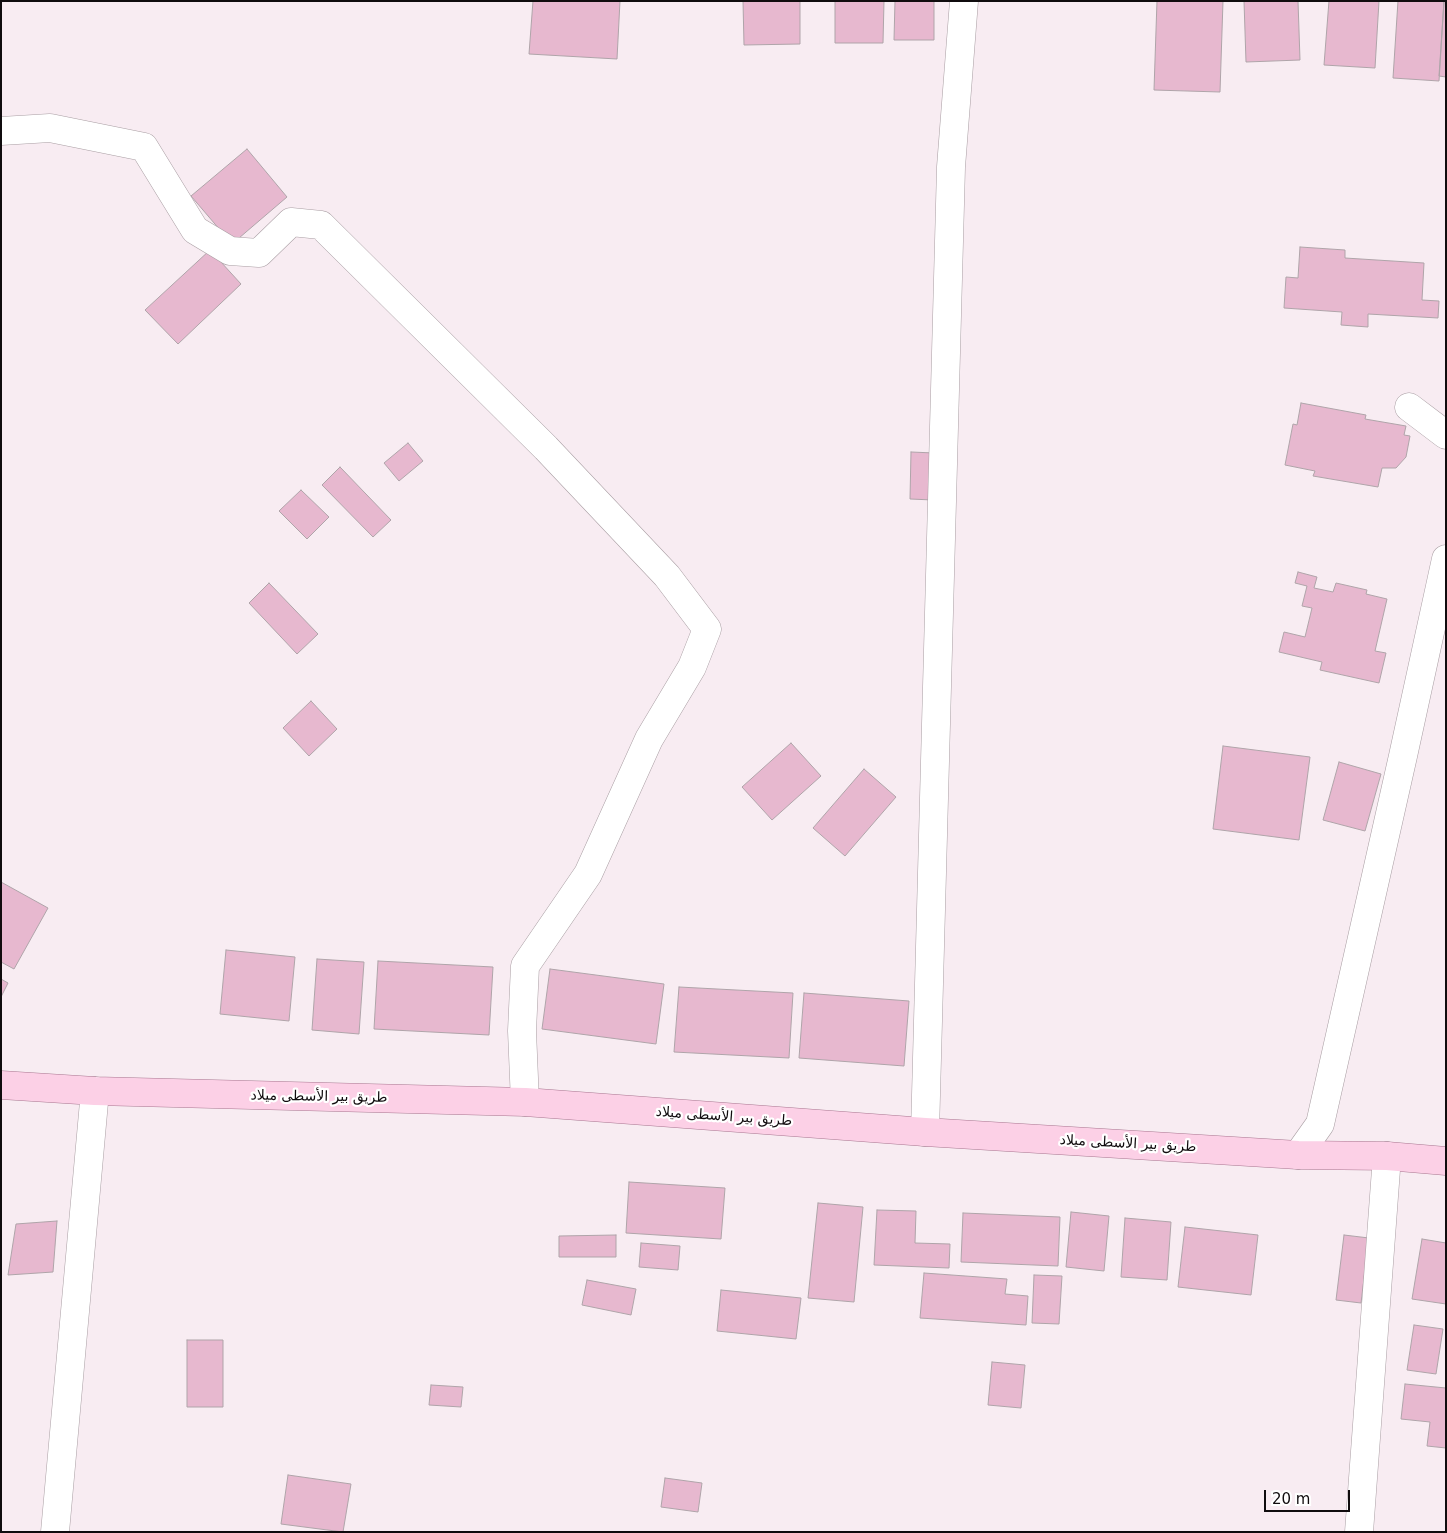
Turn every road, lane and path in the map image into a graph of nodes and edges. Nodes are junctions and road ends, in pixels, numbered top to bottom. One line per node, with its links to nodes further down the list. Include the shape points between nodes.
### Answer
1 (964, 1): 9 (street, via 951,176)
2 (1, 131): 8 (street, via 50,128 144,147 195,230 230,250 259,252 291,222 321,226 559,462 667,576 707,629 692,667 650,740 588,874 525,966 522,1031)
3 (1409, 407): 4 (street)
4 (1446, 435)
5 (1446, 559): 10 (street, via 1320,1124)
6 (1, 1085): 7 (main road, طريق بير الأسطى ميلاد)
7 (96, 1091): 8 (main road, طريق بير الأسطى ميلاد); 13 (street)
8 (525, 1102): 9 (main road, طريق بير الأسطى ميلاد)
9 (925, 1132): 10 (main road, طريق بير الأسطى ميلاد)
10 (1298, 1155): 11 (main road, طريق بير الأسطى ميلاد)
11 (1386, 1156): 12 (main road, طريق بير الأسطى ميلاد); 14 (street)
12 (1446, 1161)
13 (55, 1532)
14 (1359, 1532)

